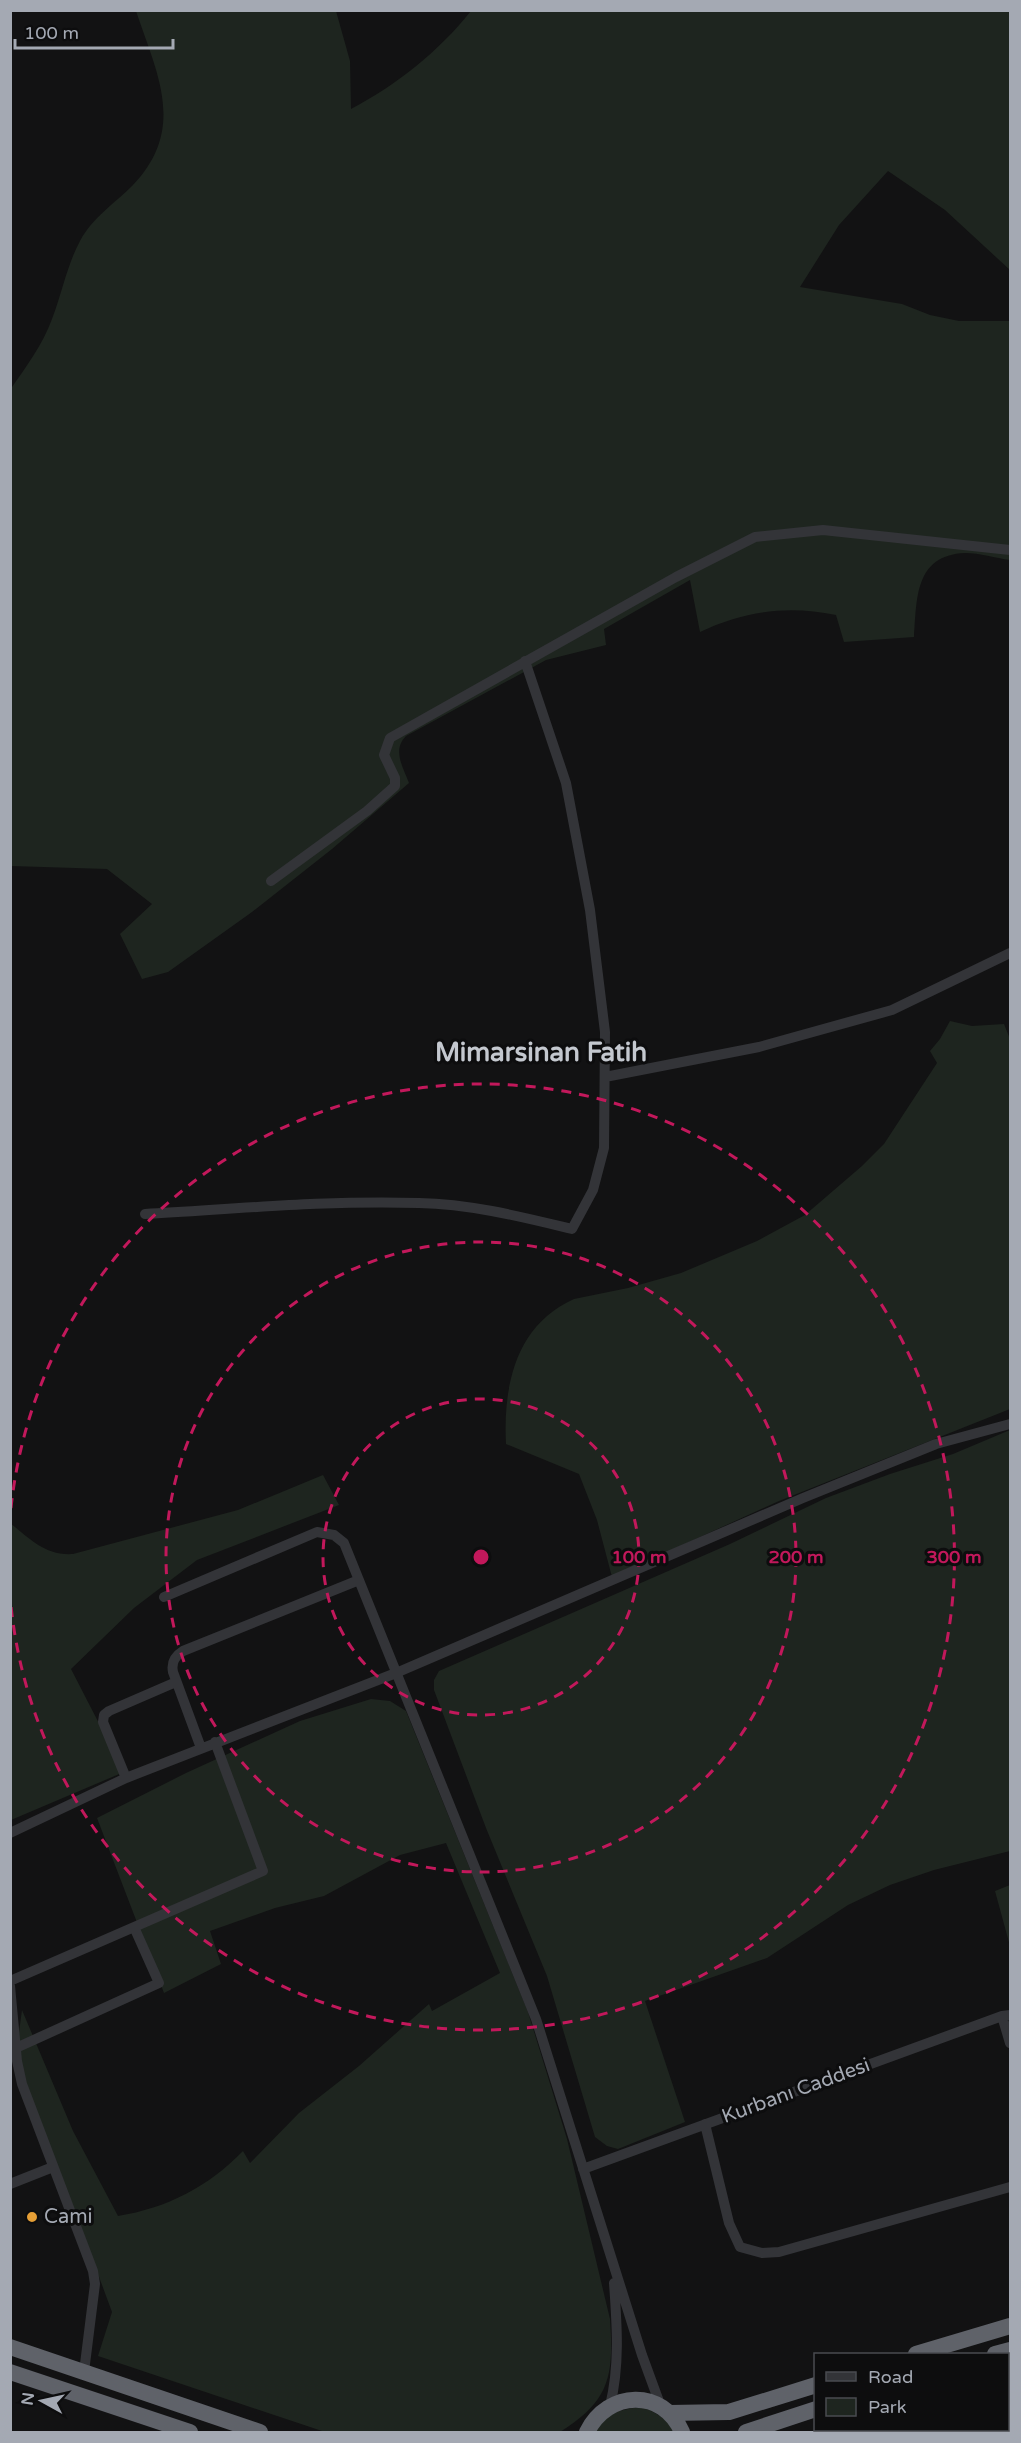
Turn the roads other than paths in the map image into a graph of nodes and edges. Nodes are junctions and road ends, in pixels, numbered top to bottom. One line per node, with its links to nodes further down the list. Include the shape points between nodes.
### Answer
1 (1011, 550): 2 (street, via 823,530 755,537)
2 (525, 661): 3 (street, via 390,738 384,755 395,786); 5 (street, via 567,783 590,910 605,1032)
3 (271, 881)
4 (1011, 953): 5 (street, via 892,1010 759,1047)
5 (605, 1077): 6 (street, via 604,1148 593,1190 572,1229 497,1211 420,1203)
6 (145, 1214)
7 (1011, 1424): 10 (street, via 936,1444 847,1479)
8 (359, 1580): 9 (street, via 339,1539 317,1532); 10 (street); 11 (street, via 179,1654 172,1664)
9 (164, 1597)
10 (396, 1673): 12 (street); 24 (street, via 536,2019)
11 (176, 1682): 13 (street); 14 (street, via 104,1715 103,1722)
12 (215, 1743): 13 (street); 16 (street, via 263,1871)
13 (201, 1748): 14 (street)
14 (126, 1778): 15 (street)
15 (10, 1833)
16 (134, 1927): 17 (street); 21 (street, via 159,1983)
17 (10, 1981)
18 (10, 1986): 21 (street)
19 (1006, 2015): 20 (street); 22 (street, Kurbanı Caddesi)
20 (1011, 2043)
21 (16, 2048): 23 (street, via 22,2084)
22 (705, 2124): 24 (street, Kurbanı Caddesi); 26 (street, via 729,2223 740,2247 750,2251 779,2252)
23 (53, 2167): 25 (street); 32 (street, via 95,2284)
24 (583, 2169): 27 (street)
25 (10, 2184)
26 (1011, 2187)
27 (613, 2265): 34 (street, via 618,2354); 35 (street)
28 (1011, 2326): 30 (highway)
29 (10, 2347): 32 (highway)
30 (923, 2353)
31 (10, 2372): 38 (highway)
32 (84, 2372): 39 (highway)
33 (814, 2386): 35 (highway, via 729,2412)
34 (610, 2406): 35 (highway, via 636,2400); 37 (highway)
35 (665, 2410): 42 (highway)
36 (814, 2410): 43 (highway)
37 (596, 2417): 40 (highway); 41 (highway)
38 (190, 2433)
39 (260, 2433)
40 (580, 2433)
41 (587, 2433)
42 (682, 2433)
43 (746, 2433)

